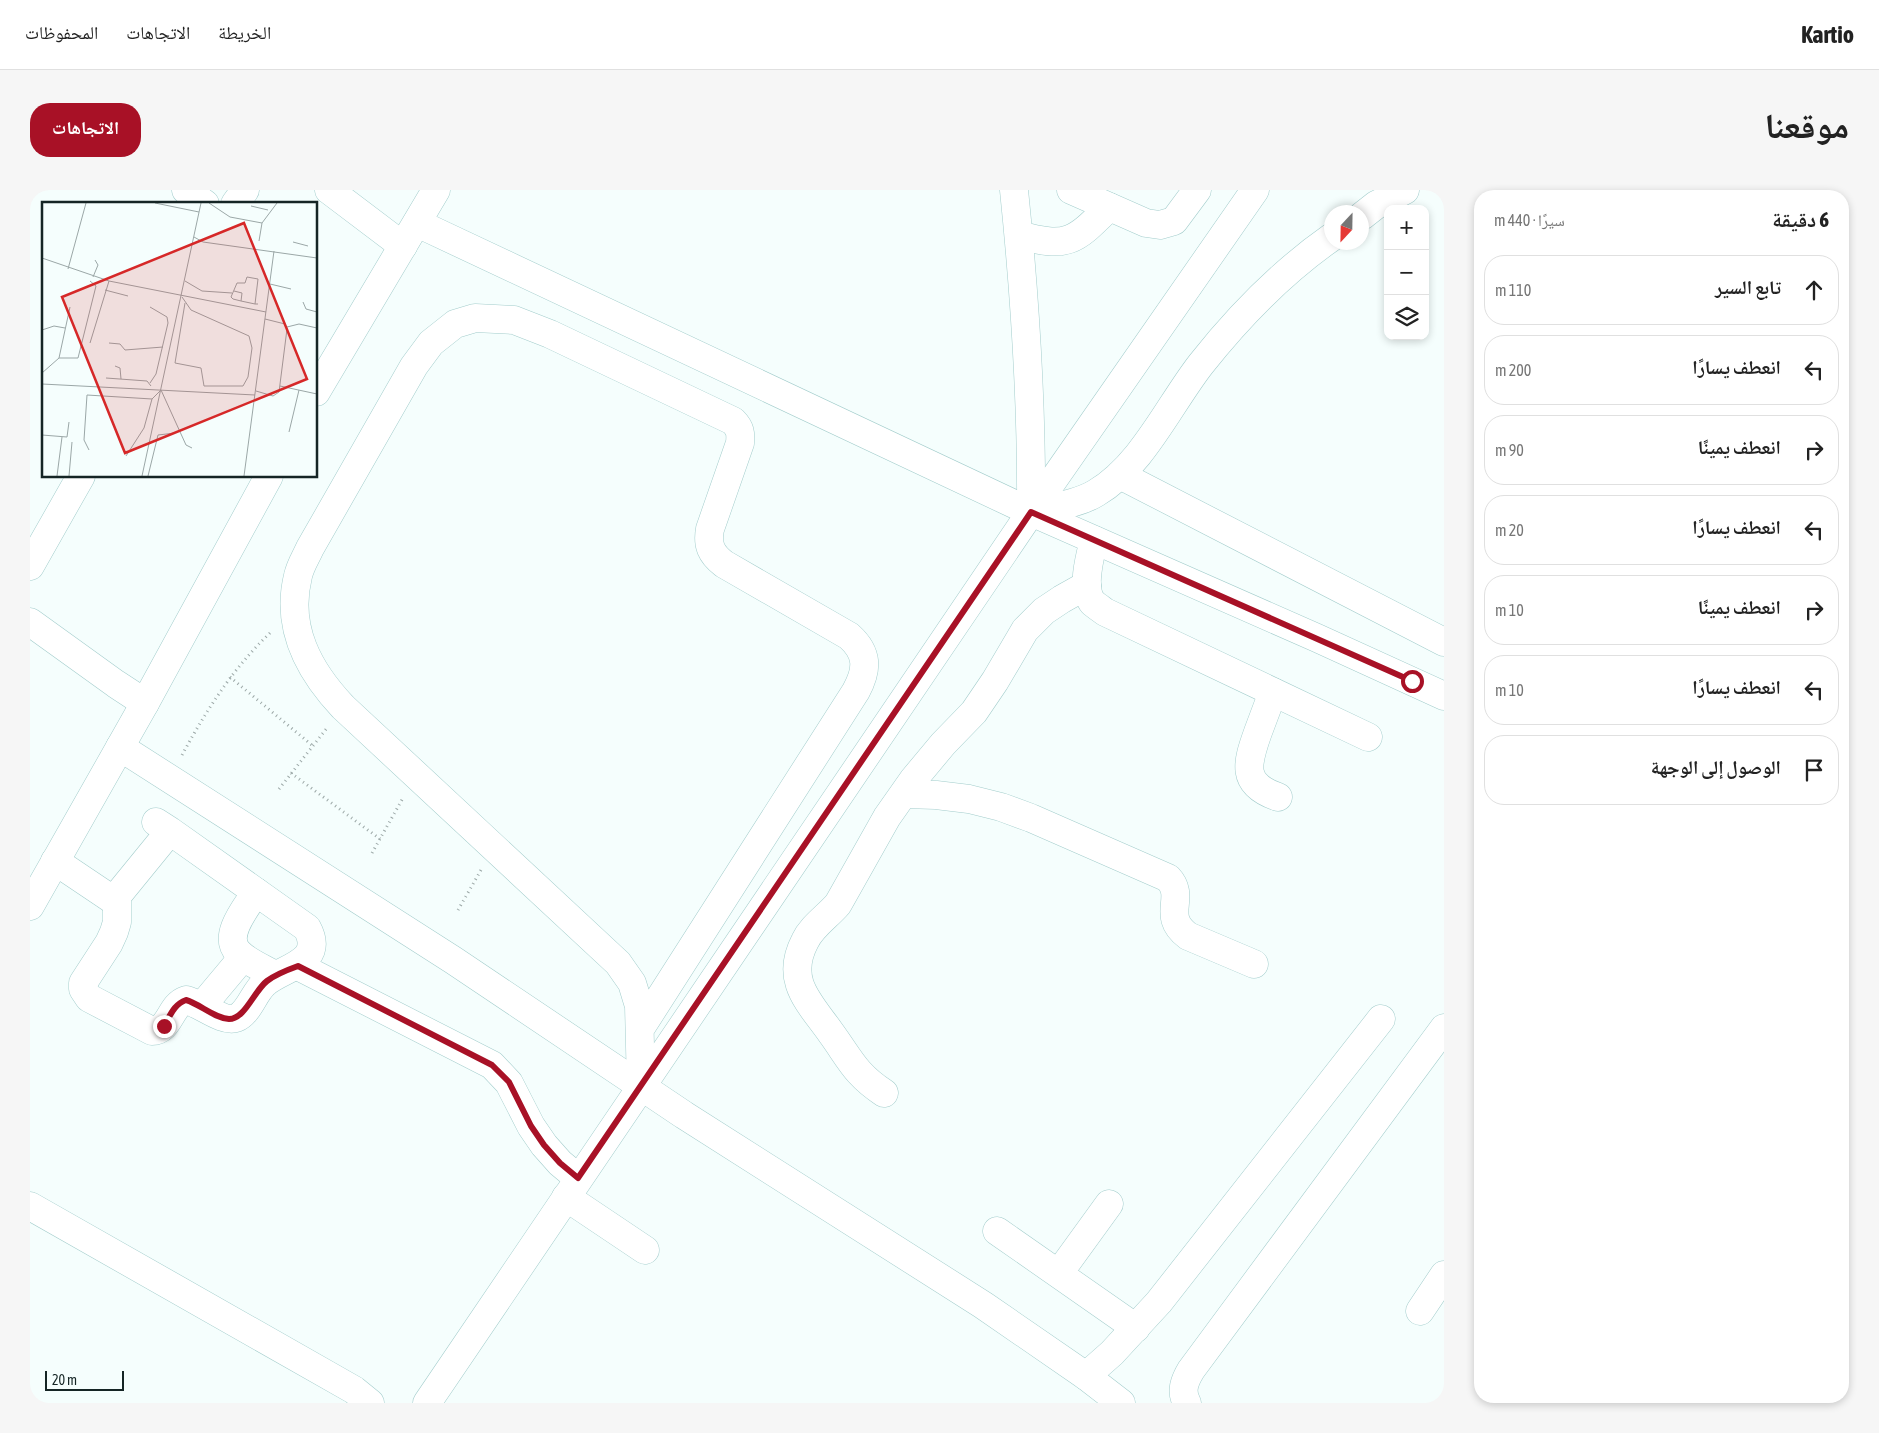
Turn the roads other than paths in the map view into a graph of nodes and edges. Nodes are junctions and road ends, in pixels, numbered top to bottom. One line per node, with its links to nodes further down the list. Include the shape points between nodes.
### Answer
1 (186, 190): 10 (street)
2 (244, 190): 11 (street)
3 (329, 190): 17 (street)
4 (436, 190): 14 (street)
5 (1014, 190): 15 (street)
6 (1071, 190): 12 (street)
7 (1197, 190): 12 (street, via 1174,221 1160,225 1146,223)
8 (1255, 190): 22 (street)
9 (1405, 190): 13 (street)
10 (202, 202)
11 (236, 202)
12 (1109, 207): 15 (street, via 1082,234 1061,242 1039,241)
13 (1369, 210)
14 (417, 223): 17 (street); 22 (street)
15 (1019, 235): 22 (street, via 1026,322)
16 (1324, 242): 19 (street, via 1252,304 1200,364)
17 (402, 246): 18 (street)
18 (318, 389)
19 (1120, 475): 22 (street, via 1096,493); 27 (street)
20 (80, 478): 24 (street)
21 (268, 478): 30 (street)
22 (1031, 512): 23 (street); 46 (street)
23 (1094, 540): 25 (street); 29 (street)
24 (30, 566)
25 (1087, 585): 28 (street, via 1092,601 1105,612); 33 (street, via 1050,607 1025,630 974,712 943,744)
26 (30, 622): 30 (street)
27 (1444, 642)
28 (1273, 692): 31 (street); 34 (street, via 1248,768 1253,782 1264,792)
29 (1444, 696)
30 (145, 702): 32 (street)
31 (1368, 737)
32 (120, 747): 35 (street); 46 (street)
33 (904, 794): 40 (street, via 969,799 1000,807 1168,878 1176,892 1175,921 1180,930); 47 (street, via 882,825 838,904 805,940 798,962 798,984 807,1001 861,1076)
34 (1278, 797)
35 (55, 861): 37 (street); 38 (street)
36 (256, 892): 37 (street, via 163,827); 39 (street, via 233,932 236,951); 41 (street, via 307,928 312,936 308,954)
37 (116, 902): 42 (street, via 114,932 84,983 85,994 152,1031 164,1026 180,1002 186,1000)
38 (30, 906)
39 (244, 957): 41 (street); 42 (street)
40 (1254, 964)
41 (287, 970): 42 (street, via 256,992 244,1012 236,1018 228,1019); 48 (street, via 492,1065 509,1082 531,1126 560,1163)
42 (202, 1006)
43 (1381, 1019): 56 (street)
44 (1444, 1028): 61 (street, via 1191,1370 1183,1389)
45 (640, 1029): 45 (street, via 856,691 865,668 863,655 849,636 724,564 710,549 710,529 740,443 739,427 733,421 550,334 514,320 475,318 455,324 431,343 414,366 310,548 298,573 295,591 294,611 299,638 309,664 343,708 618,963 632,983 639,1006); 46 (street)
46 (641, 1086): 48 (street); 57 (street, via 975,1300)
47 (884, 1093)
48 (572, 1187): 52 (street); 59 (street)
49 (1109, 1204): 53 (street)
50 (30, 1206): 58 (street, via 354,1390)
51 (997, 1231): 53 (street)
52 (645, 1250)
53 (1059, 1274): 56 (street)
54 (1444, 1276): 55 (street)
55 (1420, 1311)
56 (1136, 1328): 57 (street)
57 (1086, 1376): 60 (street)
58 (370, 1403)
59 (427, 1403)
60 (1121, 1403)
61 (1187, 1403)

